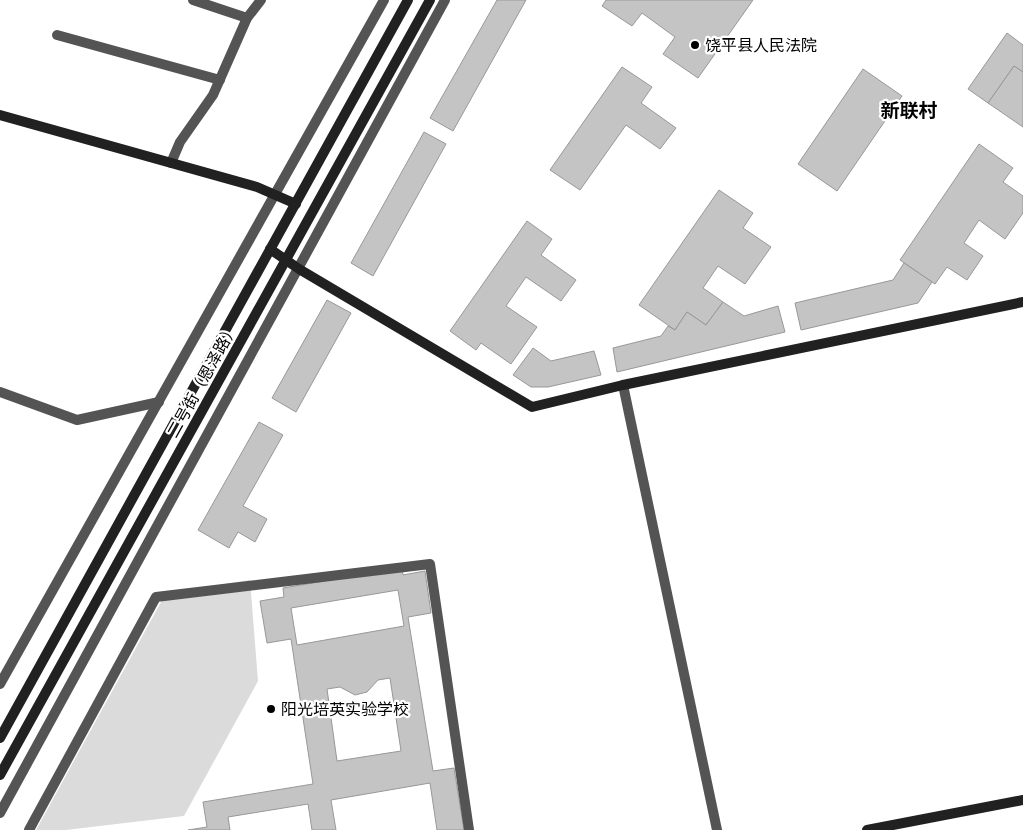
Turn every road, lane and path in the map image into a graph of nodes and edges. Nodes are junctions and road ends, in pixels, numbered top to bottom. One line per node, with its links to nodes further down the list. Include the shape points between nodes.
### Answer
1 (194, 0): 7 (street)
2 (260, 0): 7 (street)
3 (384, 0): 12 (street)
4 (408, 0): 13 (main road, 二号街（恩泽路）)
5 (430, 0): 15 (main road, 二号街（恩泽路）)
6 (445, 0): 16 (street)
7 (247, 18): 9 (street)
8 (57, 35): 9 (street)
9 (220, 80): 11 (street, via 180,142)
10 (0, 115): 11 (main road)
11 (171, 163): 12 (main road)
12 (275, 195): 13 (main road); 20 (street)
13 (296, 204): 14 (main road, 二号街（恩泽路）)
14 (270, 250): 15 (main road); 22 (main road, 二号街（恩泽路）)
15 (286, 260): 16 (main road); 23 (main road, 二号街（恩泽路）)
16 (299, 268): 18 (main road, via 532,407); 25 (street)
17 (1023, 302): 18 (main road)
18 (623, 385): 28 (street)
19 (0, 392): 20 (street, via 77,420)
20 (159, 402): 21 (street)
21 (0, 684)
22 (0, 738)
23 (0, 775)
24 (1023, 800): 29 (main road)
25 (0, 813)
26 (29, 830): 27 (street, via 156,597 430,564)
27 (468, 830)
28 (718, 830)
29 (867, 830)

